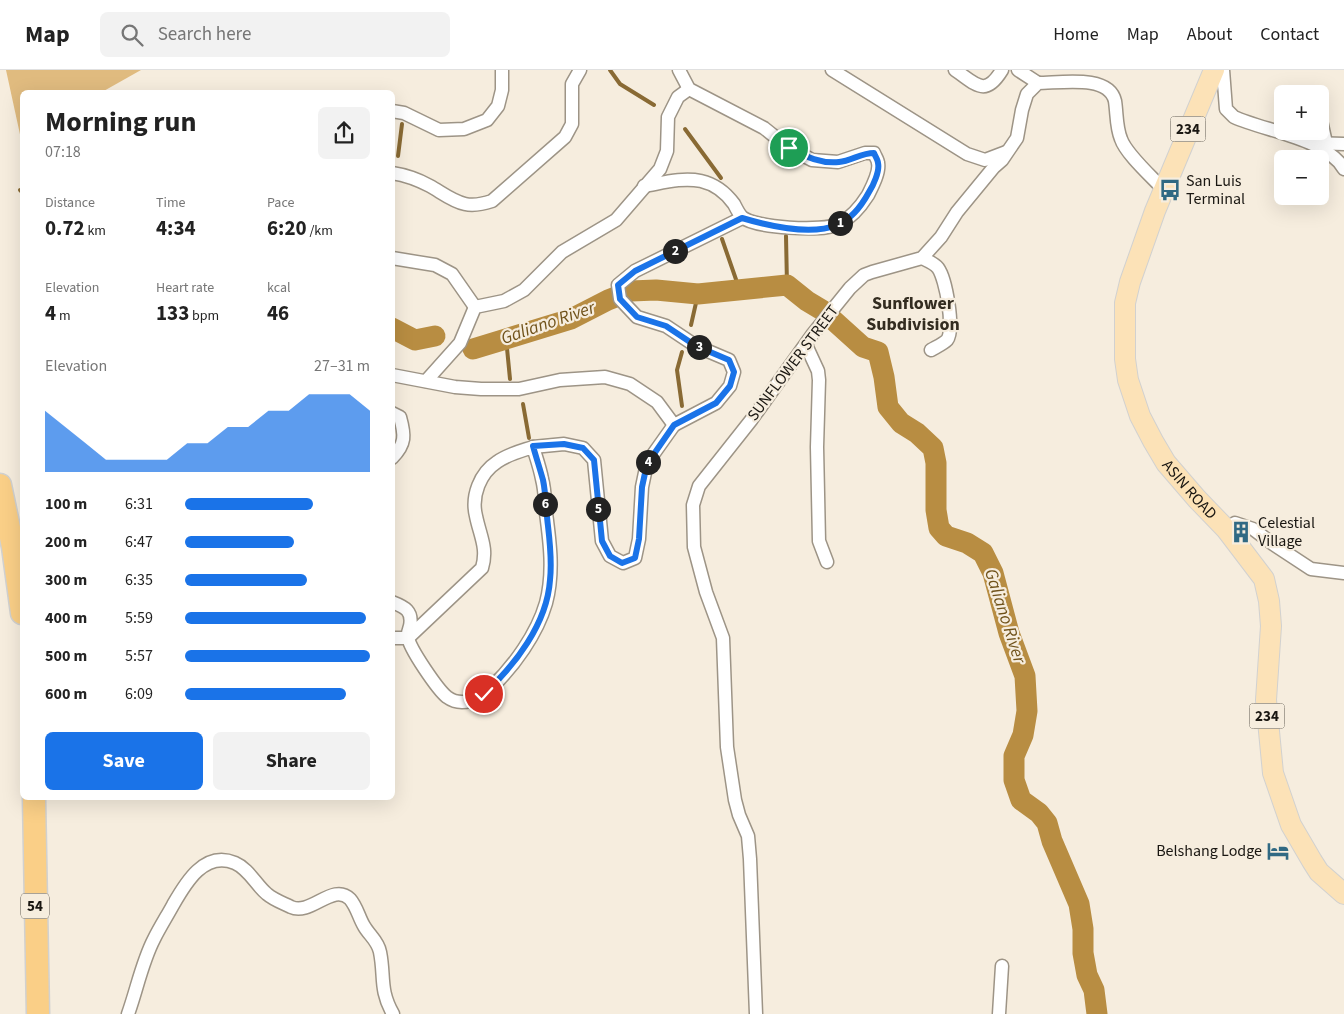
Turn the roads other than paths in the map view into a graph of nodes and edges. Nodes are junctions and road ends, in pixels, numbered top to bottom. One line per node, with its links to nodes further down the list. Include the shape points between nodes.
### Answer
1 (502, 70): 12 (street, via 498,106 487,120 464,130 439,130)
2 (580, 70): 19 (street, via 572,84 572,124 565,137 492,201 465,204 428,185)
3 (680, 70): 11 (street)
4 (832, 70): 17 (street, via 967,154 985,160)
5 (955, 70): 6 (street, via 987,87)
6 (1002, 70)
7 (1018, 70): 10 (street)
8 (1214, 70): 21 (main road, ASIN ROAD / 234)
9 (1223, 70): 15 (street, via 1224,101 1234,118)
10 (1038, 83): 17 (street, via 1027,94 1017,138); 21 (street, via 1096,83 1108,88 1115,101 1116,124 1121,140)
11 (689, 89): 20 (street, via 678,97 668,117 667,151 660,169); 22 (street, via 764,128 789,148 812,160 838,162 874,153 879,165 873,187 860,206 838,225 790,228)
12 (395, 112)
13 (1325, 140): 14 (street)
14 (1326, 143): 15 (street); 16 (street)
15 (1312, 144): 18 (street, via 1334,158)
16 (1344, 144)
17 (1008, 151): 24 (street)
18 (1344, 169)
19 (395, 174)
20 (644, 186): 22 (street, via 676,180 700,181 728,195); 25 (street, via 616,220 562,252 524,290 504,301)
21 (1164, 189): 35 (main road, ASIN ROAD / 234, via 1125,303 1128,380 1140,416 1166,462)
22 (742, 218): 31 (street, via 635,271 618,285 620,299 637,317 666,326 696,346 729,360 734,372 730,386 716,403)
23 (395, 258): 25 (street, via 435,265 452,274)
24 (922, 258): 26 (street, SUNFLOWER STREET, via 864,275); 27 (street, via 938,267 943,276 951,328 947,339)
25 (475, 307): 29 (street, via 460,343)
26 (809, 340): 36 (street, via 819,380 819,541); 48 (street, SUNFLOWER STREET, via 699,486 692,524 694,548 722,638 727,747 735,800 748,836)
27 (931, 350)
28 (395, 376): 29 (street)
29 (426, 381): 31 (street, via 480,389 519,389 560,380 605,377 630,384 657,402)
30 (395, 415): 33 (street, via 400,418 405,435)
31 (674, 425): 32 (street, via 647,464 635,558 622,563 610,556 602,541 594,460 583,448 564,444)
32 (533, 446): 41 (street, via 496,462 482,478 474,496 486,556 482,568); 41 (street, via 543,480 550,580 546,604 524,647 484,694 471,702 457,701 447,697 417,657)
33 (395, 455)
34 (0, 485): 38 (highway)
35 (1226, 529): 37 (street, via 1235,523 1253,528 1311,569); 43 (main road, ASIN ROAD / 234, via 1264,579 1269,601 1271,626 1266,700 1273,773 1279,793 1290,825 1312,862)
36 (827, 562)
37 (1344, 573)
38 (20, 598)
39 (395, 603): 41 (street, via 406,608 411,618)
40 (395, 638): 41 (street)
41 (408, 638)
42 (34, 800): 45 (highway, 54)
43 (1344, 894)
44 (1002, 966): 49 (street)
45 (38, 1014)
46 (128, 1014): 47 (street, via 154,940 188,880 213,860 235,863 267,894 297,910 328,896 340,894 350,899 378,944 383,989)
47 (393, 1014)
48 (756, 1014)
49 (999, 1014)

